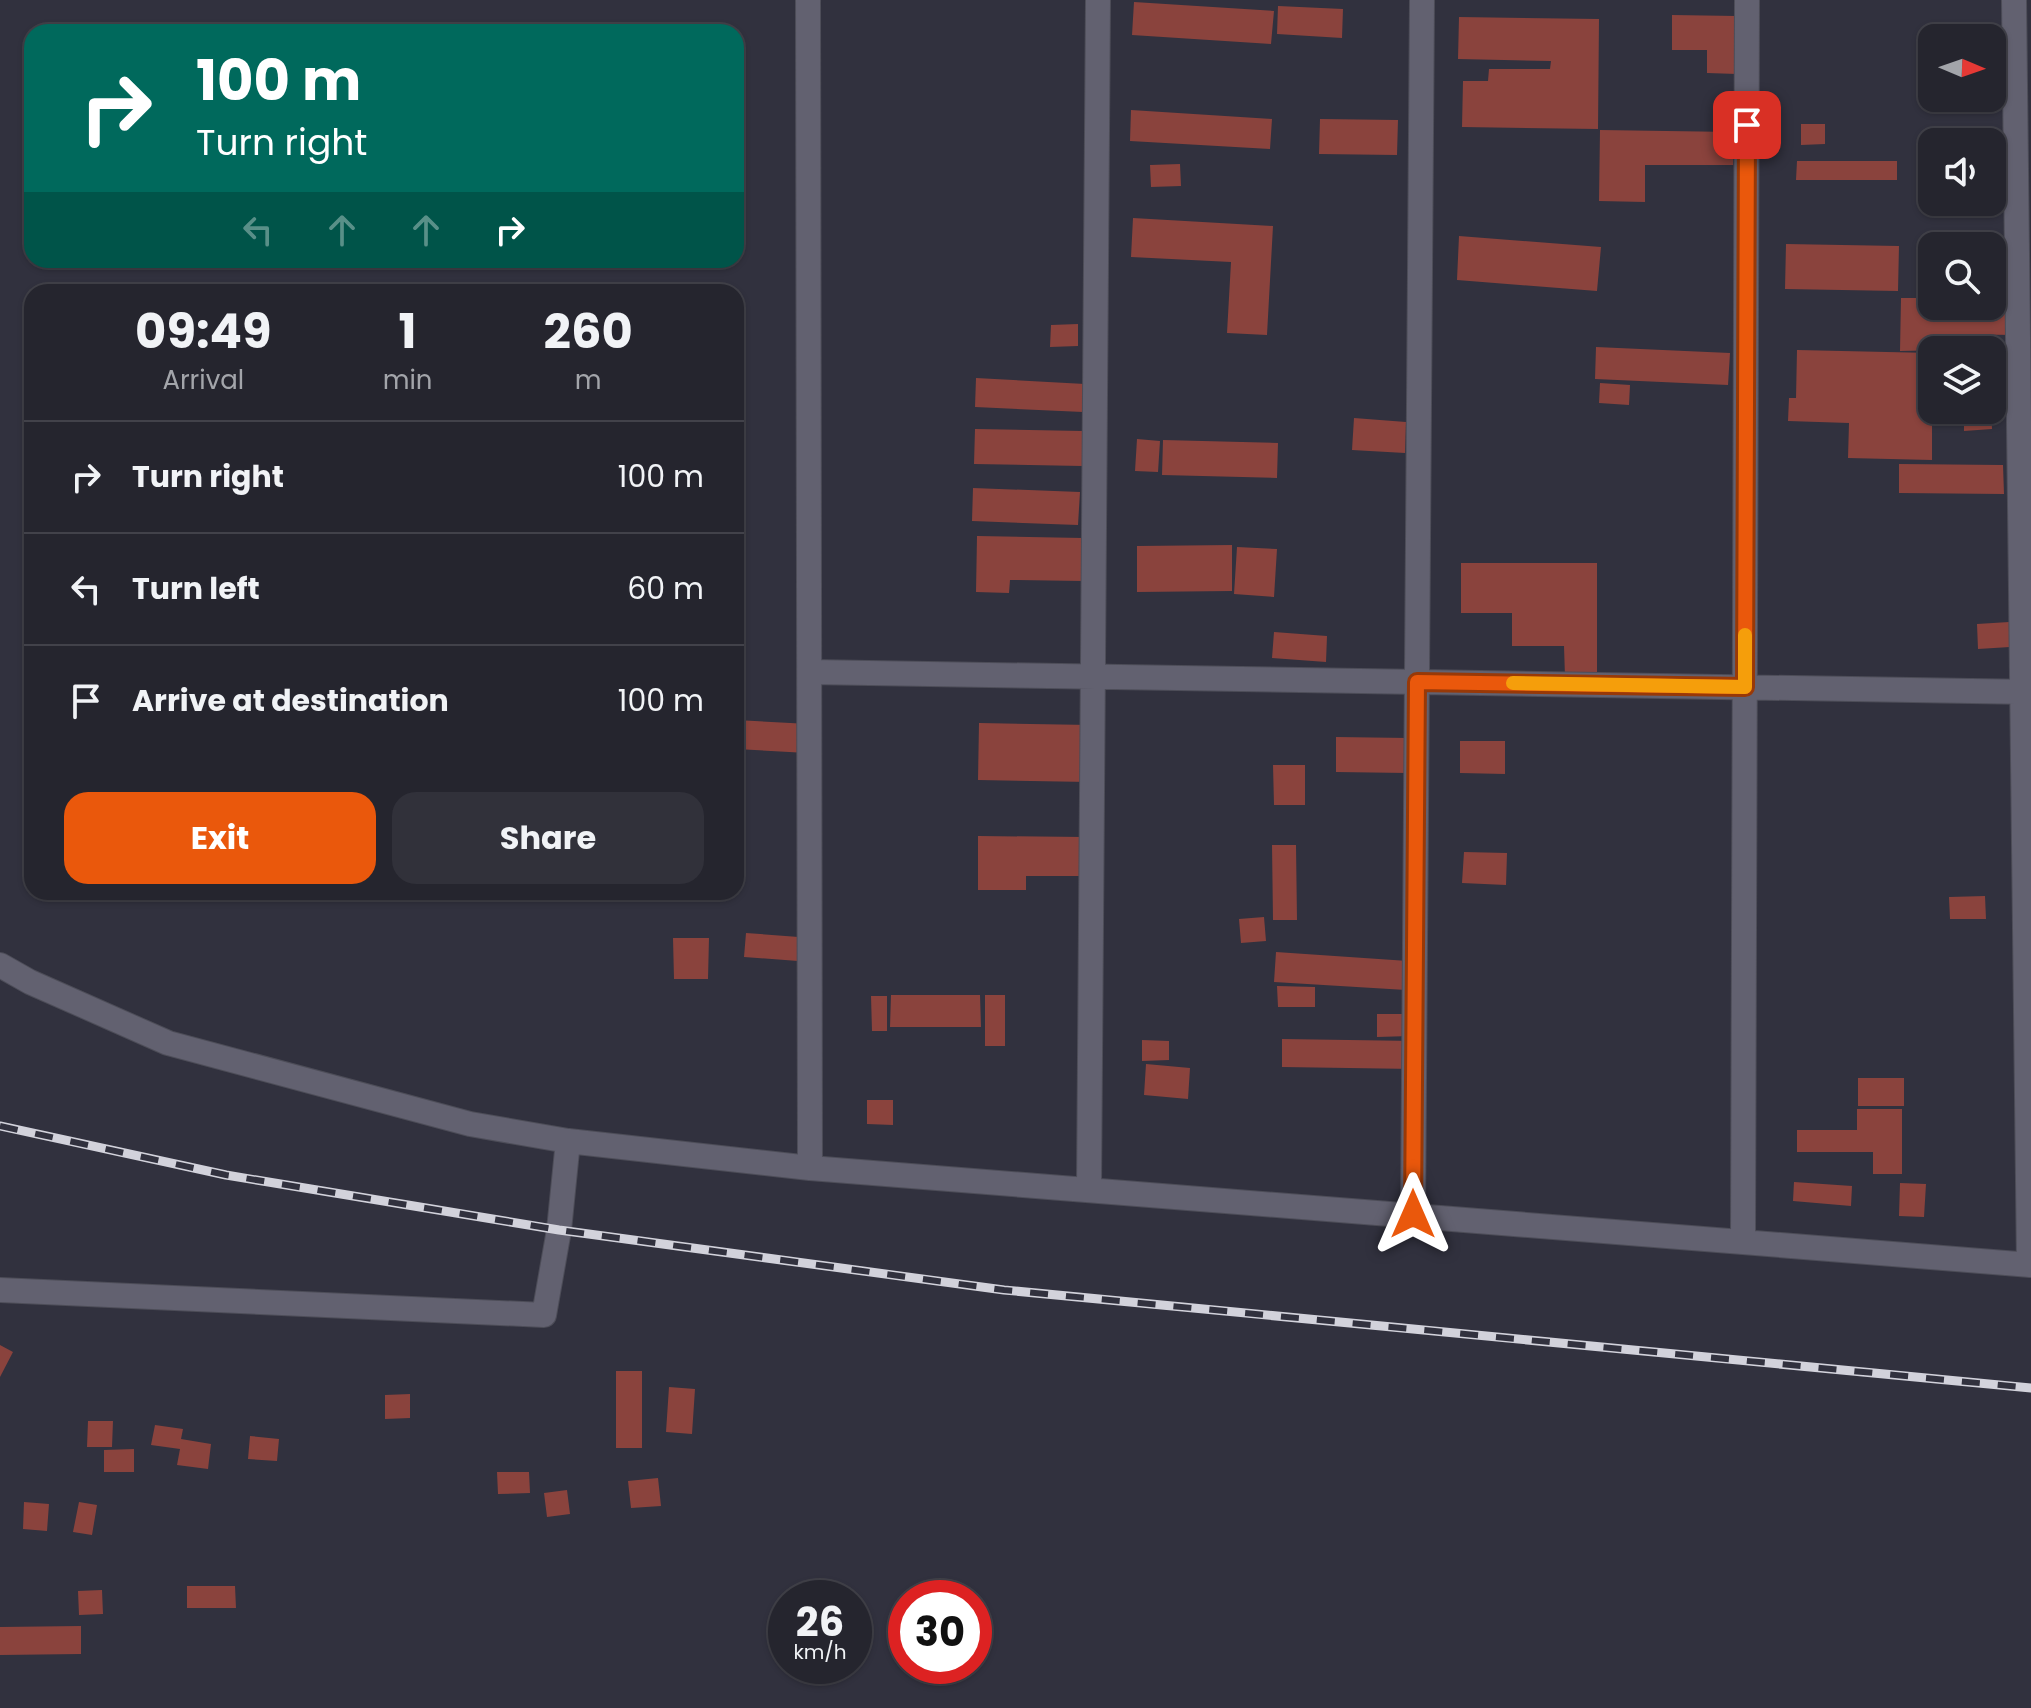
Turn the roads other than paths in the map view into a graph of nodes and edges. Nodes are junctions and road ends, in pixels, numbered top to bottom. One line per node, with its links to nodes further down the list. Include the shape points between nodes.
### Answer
1 (808, 0): 6 (street)
2 (1098, 0): 7 (street)
3 (1422, 0): 8 (street)
4 (1747, 0): 9 (street)
5 (2014, 0): 10 (street)
6 (810, 672): 7 (street); 13 (street)
7 (1093, 677): 8 (street); 14 (street)
8 (1417, 682): 9 (street); 15 (street)
9 (1745, 687): 10 (street); 16 (street)
10 (2027, 692): 17 (street)
11 (0, 965): 12 (street, via 168,1043 470,1124)
12 (568, 1141): 13 (street); 18 (street, via 544,1315)
13 (810, 1168): 14 (street)
14 (1089, 1189): 15 (street)
15 (1413, 1214): 16 (street)
16 (1743, 1241): 17 (street)
17 (2030, 1265)
18 (0, 1290)

